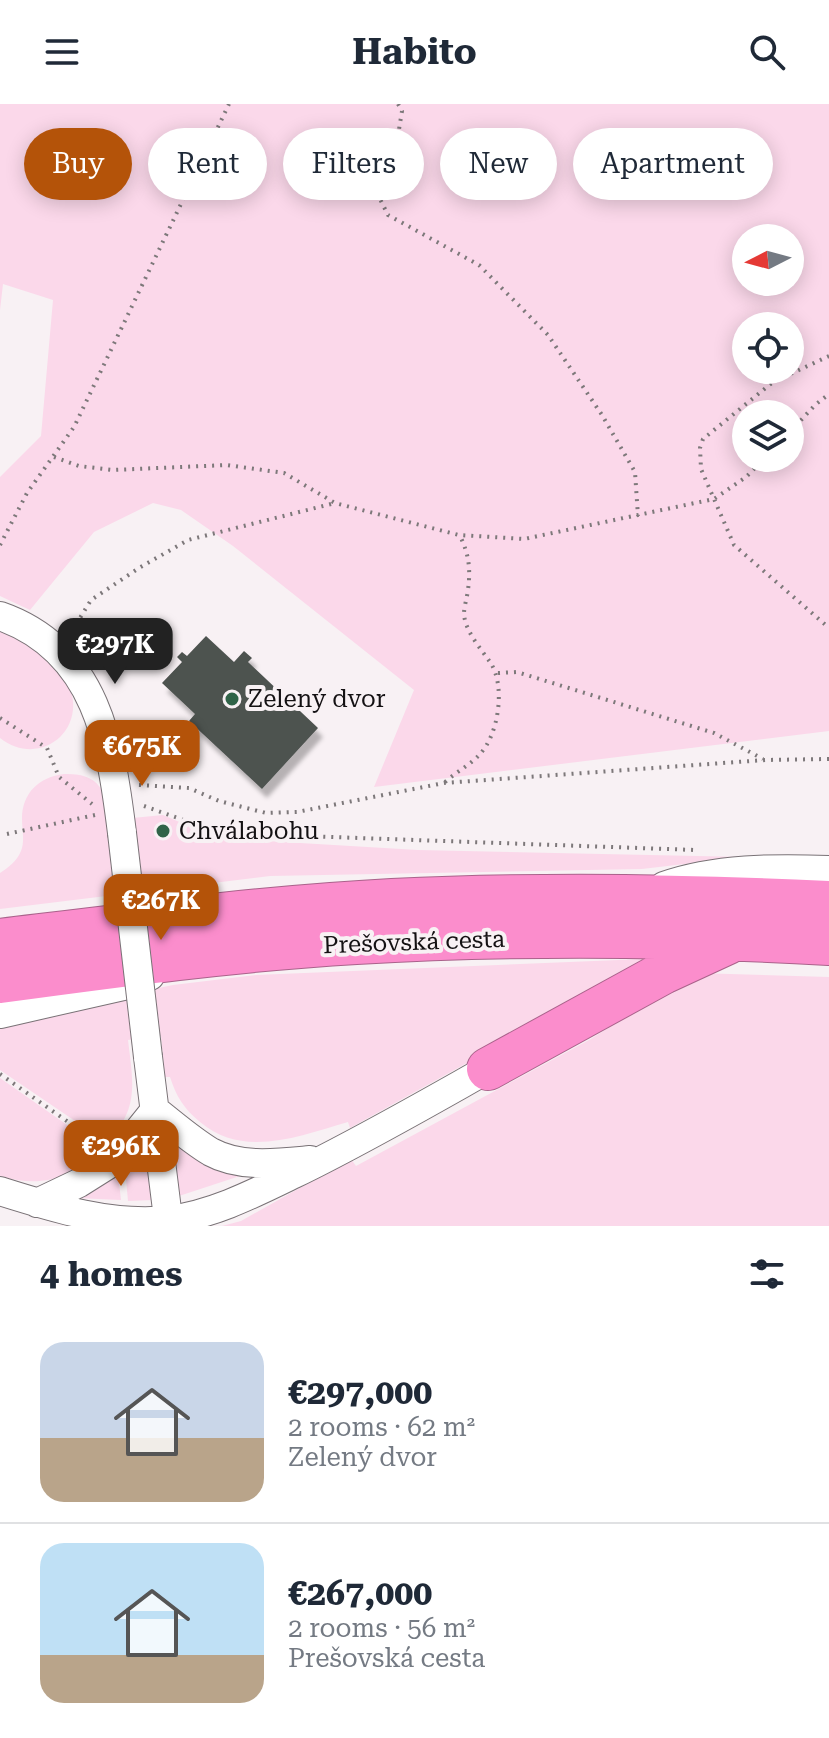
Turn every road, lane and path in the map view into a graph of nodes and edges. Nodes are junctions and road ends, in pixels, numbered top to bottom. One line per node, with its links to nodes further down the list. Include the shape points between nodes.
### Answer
1 (229, 104): 6 (path, via 74,427)
2 (398, 104): 10 (path, via 402,111 394,160 376,191 388,215 479,265 548,335 635,472)
3 (829, 356): 8 (path, via 773,382 703,439 701,469)
4 (829, 394): 5 (path)
5 (804, 417)
6 (54, 457): 9 (path, via 113,470 227,465 284,473); 12 (path, via 27,493)
7 (751, 472): 8 (path)
8 (714, 499): 10 (path); 14 (path, via 734,545)
9 (335, 503): 11 (path); 15 (path, via 188,540 91,600)
10 (638, 516): 11 (path, via 524,539)
11 (459, 535): 16 (path, via 468,552 470,576 464,615)
12 (0, 545)
13 (0, 616): 15 (street)
14 (829, 628)
15 (60, 652): 21 (street, via 90,694 103,726)
16 (498, 673): 19 (path, via 517,672 714,733); 20 (path, via 498,708 490,740)
17 (0, 718): 22 (path, via 47,748 59,777 104,814)
18 (829, 759): 19 (path)
19 (765, 760): 20 (path)
20 (444, 783): 21 (path, via 297,812 266,813 189,788 144,785)
21 (119, 809): 23 (path, via 140,805 220,833); 35 (street, bridge)
22 (7, 834)
23 (710, 851)
24 (829, 870): 25 (street, via 690,877)
25 (633, 896): 26 (highway, Prešovská cesta); 28 (highway, Prešovská cesta, via 293,907)
26 (829, 902)
27 (736, 939): 29 (highway, Prešovská cesta); 30 (highway, Prešovská cesta, via 434,940); 33 (highway)
28 (0, 940)
29 (829, 944)
30 (198, 958): 31 (highway, Prešovská cesta); 32 (street, via 123,986)
31 (0, 982)
32 (0, 1014)
33 (488, 1069): 37 (street)
34 (0, 1074): 36 (path)
35 (155, 1110): 37 (street, via 204,1148 232,1160); 39 (street, via 114,1161); 40 (street)
36 (104, 1147)
37 (325, 1159): 40 (street, via 224,1205)
38 (0, 1191): 39 (street)
39 (37, 1203): 40 (street, via 63,1211)
40 (169, 1223)

